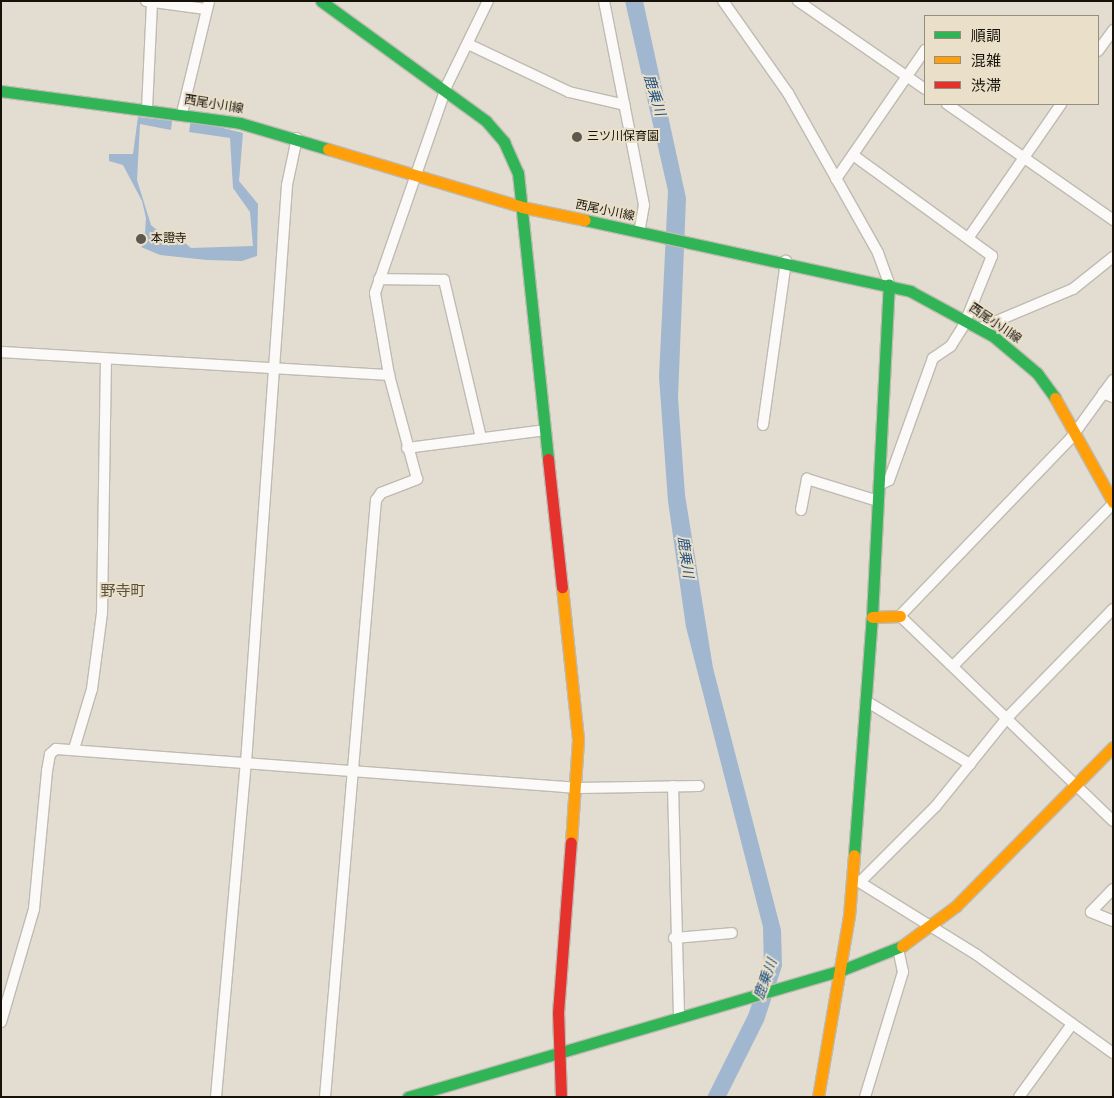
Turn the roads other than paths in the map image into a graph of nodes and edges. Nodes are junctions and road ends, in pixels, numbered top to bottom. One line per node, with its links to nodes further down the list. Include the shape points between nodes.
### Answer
1 (145, 1): 7 (street)
2 (321, 1): 16 (street)
3 (488, 1): 10 (street)
4 (604, 1): 17 (street)
5 (723, 1): 26 (street, via 788,93)
6 (798, 1): 13 (street)
7 (151, 2): 8 (street); 20 (street)
8 (207, 3): 21 (street)
9 (1113, 30): 11 (street)
10 (468, 44): 16 (street); 17 (street, via 569,92)
11 (1099, 50)
12 (924, 51): 13 (street)
13 (907, 76): 14 (street); 23 (street)
14 (924, 88)
15 (1, 90): 20 (street, 西尾小川線)
16 (444, 93): 25 (street); 27 (street, via 477,114 504,142 518,173)
17 (625, 105): 29 (street, via 644,205)
18 (948, 105): 24 (street)
19 (1060, 105): 24 (street)
20 (147, 109): 21 (street, 西尾小川線)
21 (182, 113): 22 (street, 西尾小川線)
22 (296, 138): 25 (street, 西尾小川線); 39 (street, via 287,185)
23 (853, 155): 26 (street); 30 (street)
24 (1024, 158): 28 (street); 30 (street)
25 (416, 175): 27 (street, 西尾小川線); 33 (street)
26 (836, 179): 34 (street, via 878,254)
27 (522, 207): 29 (street, 西尾小川線); 44 (street)
28 (1113, 220)
29 (643, 234): 32 (street, 西尾小川線)
30 (968, 237): 35 (street, via 992,256)
31 (1113, 257): 36 (street, via 1056,298)
32 (786, 261): 34 (street, 西尾小川線); 43 (street)
33 (379, 279): 40 (street, via 375,297); 46 (street, via 444,280)
34 (889, 284): 35 (street, 西尾小川線); 48 (street)
35 (967, 320): 36 (street, 西尾小川線); 48 (street, via 951,346 933,358 908,437 889,480)
36 (980, 328): 45 (street, 西尾小川線, via 1037,373)
37 (1, 352): 38 (street)
38 (106, 359): 39 (street); 59 (street, via 102,613 92,690)
39 (276, 369): 40 (street); 60 (street)
40 (389, 375): 47 (street)
41 (1113, 380): 42 (street)
42 (1108, 395): 45 (street)
43 (763, 425)
44 (545, 430): 46 (street); 66 (street, via 576,714)
45 (1075, 432): 50 (street, 西尾小川線); 53 (street)
46 (481, 438): 47 (street)
47 (407, 448): 62 (street, via 416,482 381,493 376,500)
48 (879, 485): 49 (street)
49 (878, 502): 51 (street, via 807,479); 54 (street)
50 (1113, 503): 55 (street)
51 (801, 510)
52 (1113, 609): 57 (street)
53 (900, 616): 54 (street); 55 (street)
54 (872, 617): 56 (street)
55 (953, 666): 57 (street)
56 (866, 701): 61 (street); 68 (street)
57 (1007, 718): 61 (street); 63 (street)
58 (1113, 747): 63 (street)
59 (74, 749): 60 (street); 77 (street, via 56,749 50,754 34,909)
60 (246, 763): 62 (street); 81 (street)
61 (970, 764): 68 (street, via 924,820)
62 (355, 771): 66 (street); 82 (street)
63 (1075, 784): 67 (street); 71 (street)
64 (673, 786): 65 (street); 66 (street); 73 (street)
65 (699, 786)
66 (578, 788): 79 (street)
67 (1113, 821)
68 (857, 880): 71 (street); 75 (street)
69 (1113, 889): 70 (street, via 1091,912)
70 (1113, 921)
71 (934, 927): 74 (street); 78 (street)
72 (732, 933): 73 (street)
73 (674, 938): 76 (street)
74 (898, 948): 75 (street); 86 (street, via 903,972)
75 (842, 970): 76 (street); 85 (street)
76 (679, 1018): 79 (street)
77 (1, 1022)
78 (1072, 1024): 80 (street); 87 (street)
79 (558, 1053): 83 (street); 84 (street)
80 (1113, 1053)
81 (216, 1097)
82 (325, 1097)
83 (408, 1097)
84 (561, 1097)
85 (818, 1097)
86 (866, 1097)
87 (1019, 1097)

